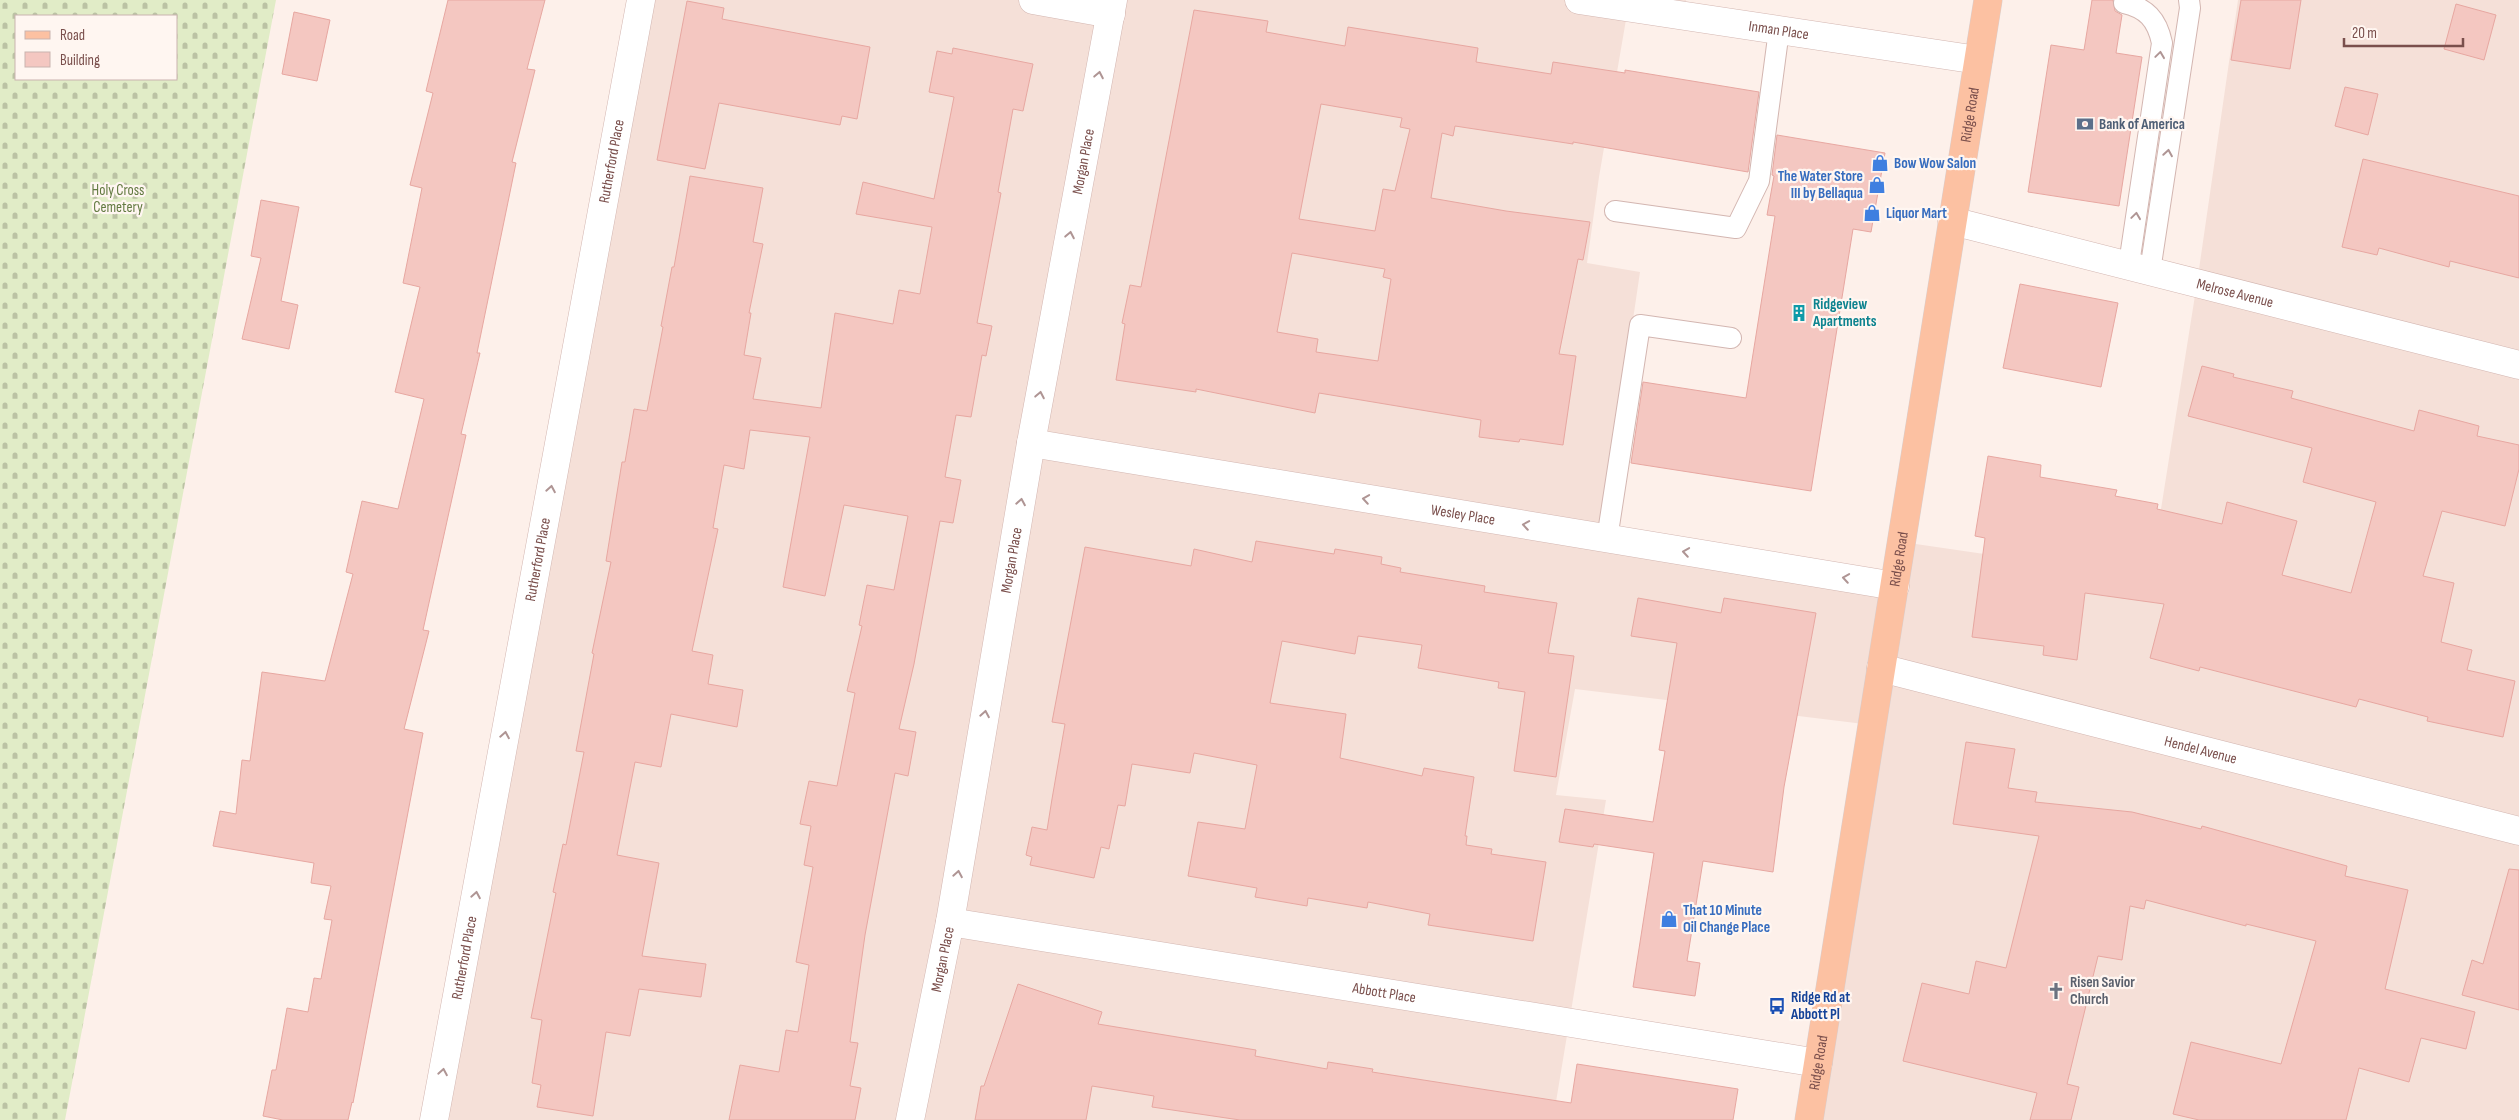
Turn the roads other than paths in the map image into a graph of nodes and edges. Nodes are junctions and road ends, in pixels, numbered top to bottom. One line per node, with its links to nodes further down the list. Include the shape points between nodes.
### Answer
1 (641, 0): 22 (street, Rutherford Place, one-way to 1)
2 (1033, 0): 7 (street)
3 (1579, 0): 8 (street, Inman Place)
4 (1988, 0): 9 (main road, Ridge Road)
5 (2189, 0): 12 (lane, one-way to 5)
6 (2124, 3): 12 (lane, one-way to 6, via 2162,43 2157,26 2146,11)
7 (1112, 7): 15 (street, Morgan Place, one-way to 7)
8 (1779, 30): 9 (street, Inman Place); 10 (lane, via 1759,181 1736,228)
9 (1978, 60): 11 (main road, Ridge Road)
10 (1615, 210)
11 (1952, 220): 12 (street, Melrose Avenue); 17 (main road, Ridge Road)
12 (2140, 268): 14 (street, Melrose Avenue)
13 (1731, 338): 16 (lane, via 1640,325)
14 (2519, 365)
15 (1031, 443): 16 (street, Wesley Place, one-way to 15); 20 (street, Morgan Place, one-way to 15)
16 (1607, 539): 17 (street, Wesley Place, one-way to 16)
17 (1895, 586): 18 (main road, Ridge Road)
18 (1882, 668): 19 (street, Hendel Avenue); 21 (main road, Ridge Road)
19 (2519, 831)
20 (950, 922): 21 (street, Abbott Place); 23 (street, Morgan Place)
21 (1818, 1063): 24 (main road, Ridge Road)
22 (434, 1120)
23 (910, 1120)
24 (1809, 1120)

